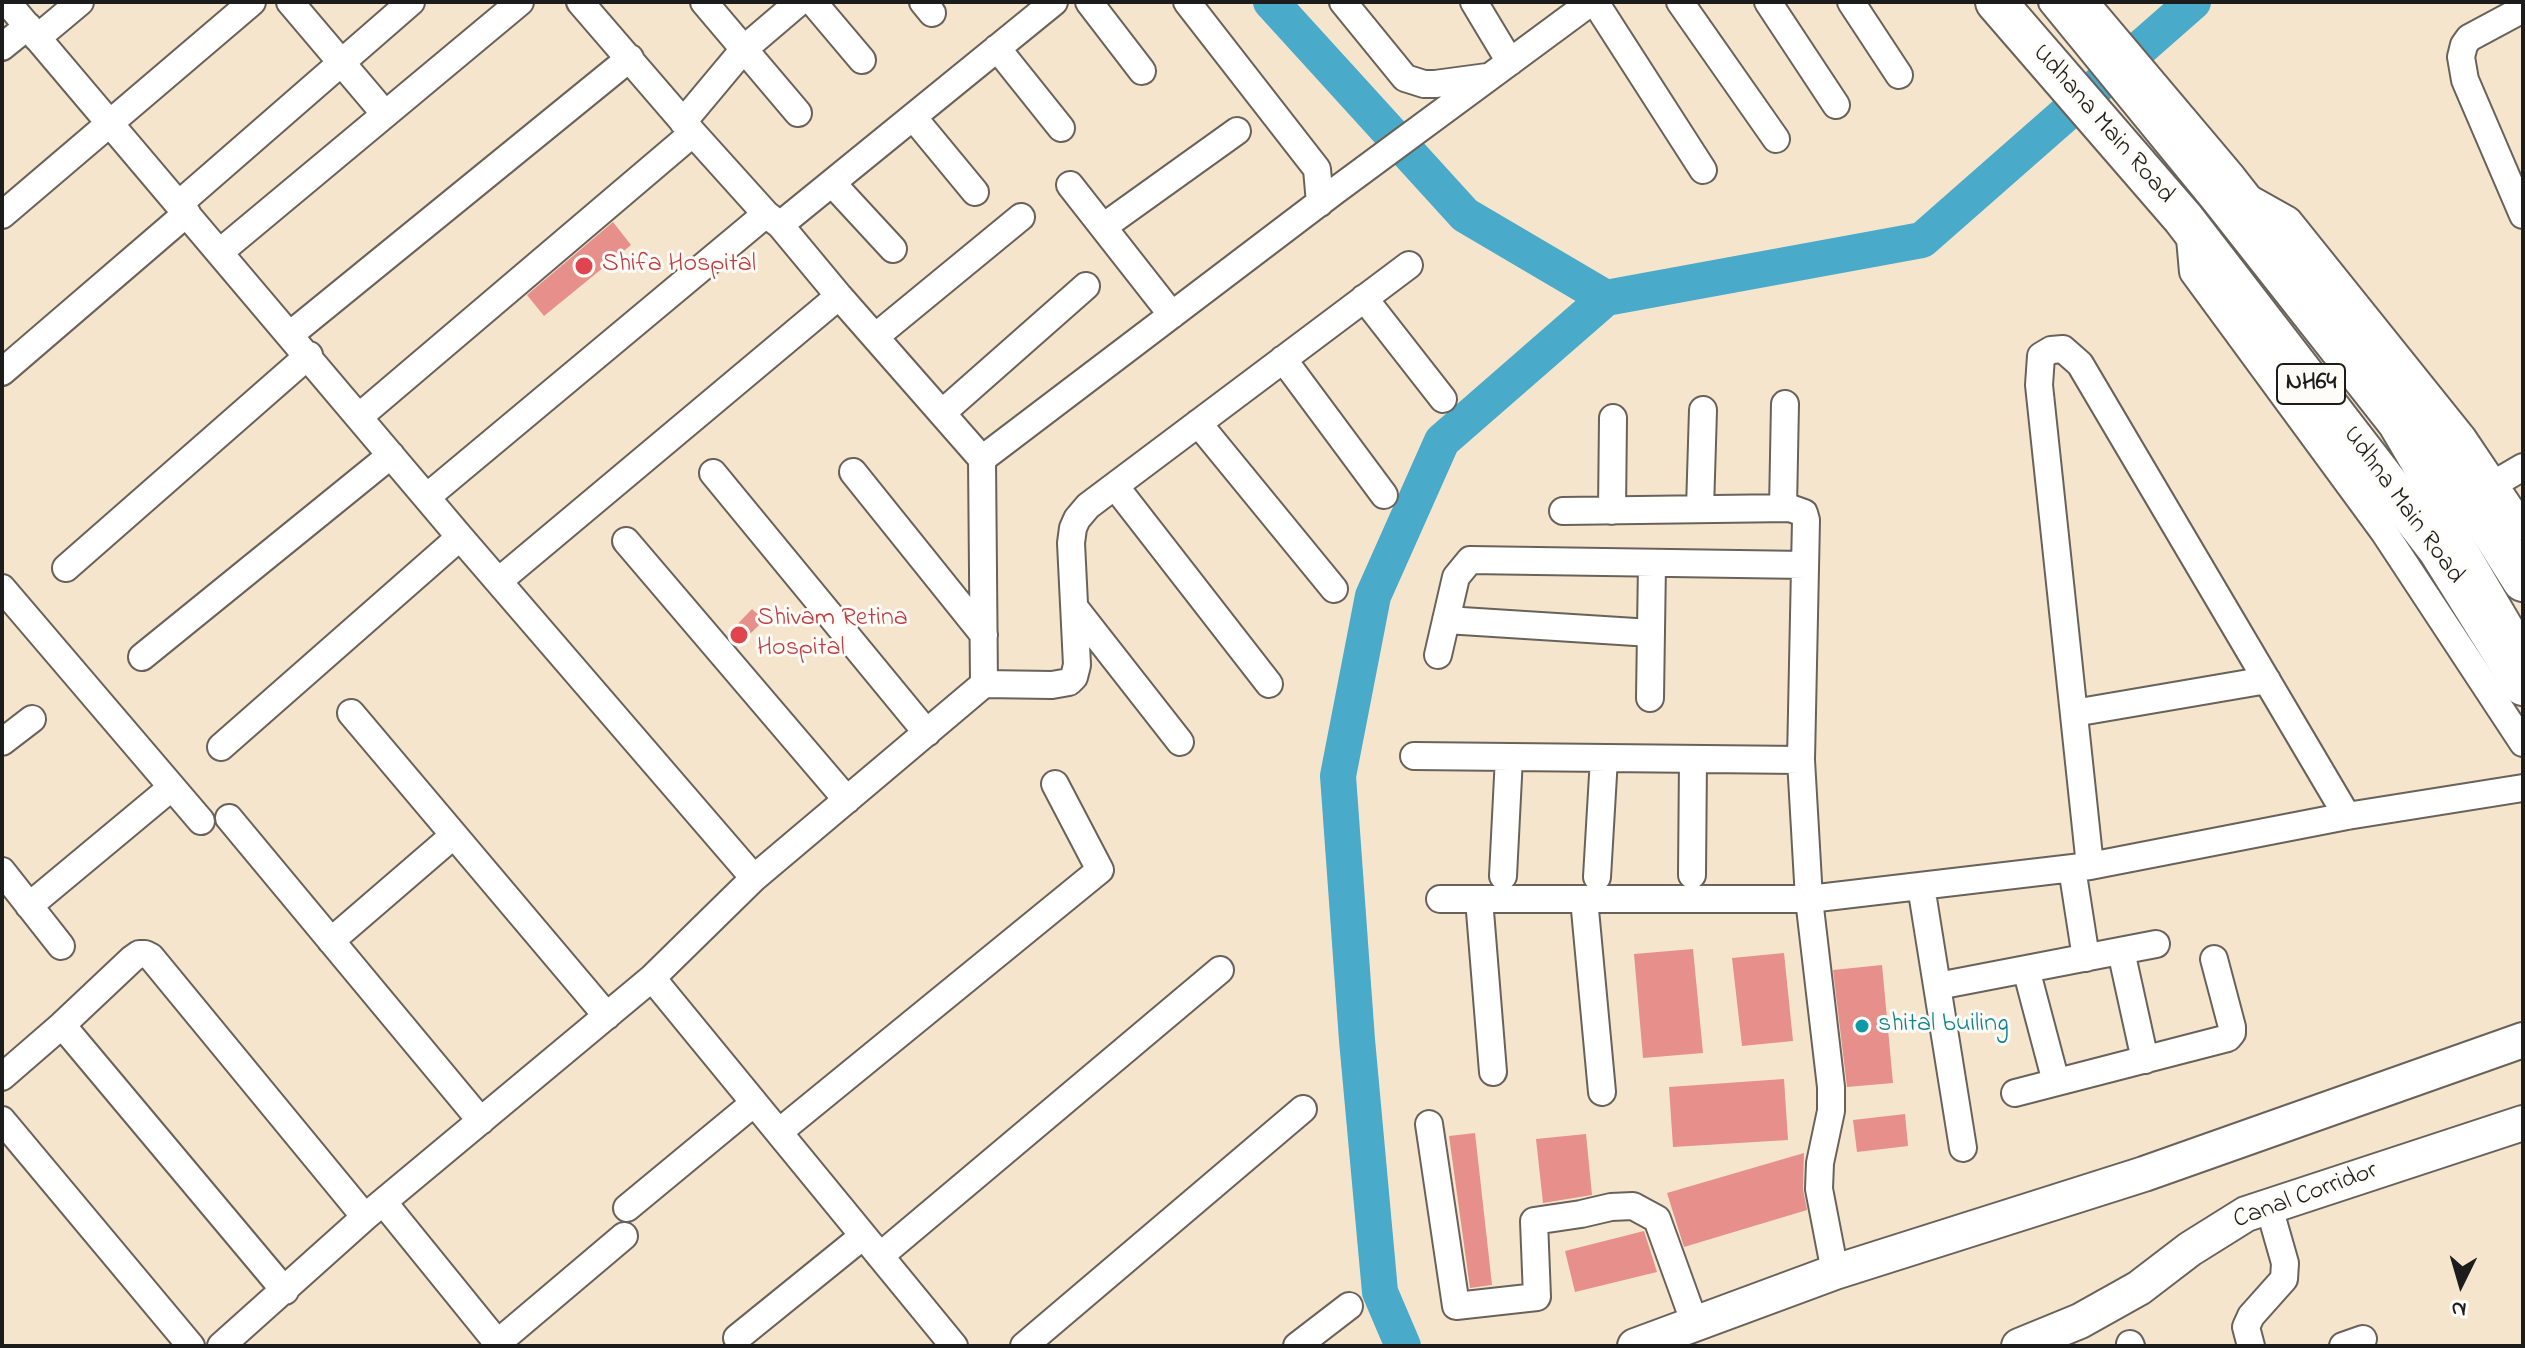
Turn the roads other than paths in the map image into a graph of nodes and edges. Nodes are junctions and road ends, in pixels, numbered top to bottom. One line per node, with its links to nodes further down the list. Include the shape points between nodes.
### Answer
1 (7, 2): 22 (street)
2 (80, 2): 22 (street)
3 (252, 2): 36 (street)
4 (290, 2): 28 (street)
5 (411, 2): 28 (street)
6 (520, 2): 34 (street)
7 (580, 2): 26 (street)
8 (704, 2): 25 (street)
9 (799, 2): 25 (street)
10 (813, 2): 27 (street)
11 (1054, 2): 24 (street)
12 (1089, 2): 30 (street)
13 (1187, 2): 45 (street, via 1317,169)
14 (1343, 2): 29 (street, via 1405,78 1435,84)
15 (1474, 2): 29 (street)
16 (1680, 2): 40 (street)
17 (1768, 2): 32 (street)
18 (1851, 2): 31 (street)
19 (1584, 4): 29 (street); 41 (street)
20 (2523, 9): 49 (street, via 2469,38 2461,57 2465,80)
21 (2038, 12): 46 (highway, Udhana Main Road / NH64); 46 (highway, NH64)
22 (32, 32): 23 (street); 36 (street)
23 (2, 47)
24 (997, 48): 35 (street); 38 (street)
25 (744, 49): 33 (street); 37 (street)
26 (630, 58): 37 (street); 60 (street)
27 (862, 60)
28 (341, 62): 34 (street); 47 (street)
29 (1500, 69): 45 (street)
30 (1142, 71)
31 (1899, 75)
32 (1836, 105)
33 (798, 113)
34 (385, 114): 54 (street)
35 (913, 117): 42 (street); 44 (street)
36 (111, 124): 47 (street); 48 (street)
37 (688, 128): 51 (street); 69 (street)
38 (1061, 128)
39 (1237, 131): 52 (street)
40 (1776, 139)
41 (1703, 170)
42 (832, 183): 51 (street); 53 (street)
43 (1070, 185): 52 (street)
44 (975, 192)
45 (1327, 197): 59 (street)
46 (2207, 204): 79 (highway, NH64, via 2450,465); 99 (street, via 2392,426); 105 (highway, Udhna Main Road / NH64); 113 (street, via 2193,272 2384,532)
47 (183, 208): 54 (street); 64 (street)
48 (2, 215)
49 (2523, 215)
50 (1021, 217): 61 (street)
51 (773, 219): 57 (street); 80 (street)
52 (1103, 227): 59 (street)
53 (893, 249)
54 (220, 252): 60 (street)
55 (1409, 265): 58 (street)
56 (1086, 286): 68 (street)
57 (839, 296): 61 (street); 91 (street)
58 (1364, 298): 63 (street); 65 (street)
59 (1172, 315): 73 (street)
60 (291, 334): 62 (street)
61 (875, 337): 68 (street)
62 (309, 355): 69 (street); 90 (street)
63 (1283, 359): 71 (street); 78 (street)
64 (2, 372)
65 (1443, 399)
66 (1785, 404): 81 (street)
67 (1703, 410): 82 (street)
68 (942, 413): 73 (street)
69 (360, 416): 72 (street)
70 (1613, 418): 84 (street)
71 (1198, 423): 77 (street); 94 (street)
72 (391, 455): 80 (street); 101 (street)
73 (982, 459): 98 (street)
74 (2523, 467): 79 (street)
75 (853, 472): 98 (street)
76 (713, 473): 110 (street)
77 (1115, 486): 95 (street, via 1088,506 1073,528); 104 (street)
78 (1384, 495)
79 (2486, 495): 85 (street); 92 (highway, NH64)
80 (428, 496): 86 (street)
81 (1783, 508): 82 (street); 89 (street, via 1804,513)
82 (1700, 509): 84 (street)
83 (1563, 511): 84 (street)
84 (1612, 511)
85 (2523, 527)
86 (460, 537): 91 (street); 114 (street)
87 (626, 541): 123 (street)
88 (1652, 563): 89 (street); 96 (street, via 1470,560 1456,577); 97 (street)
89 (1805, 565): 119 (street)
90 (66, 568)
91 (500, 580): 132 (street)
92 (2523, 581)
93 (2, 588): 121 (street)
94 (1334, 589)
95 (1075, 608): 103 (street, via 1077,665 1069,682); 112 (street)
96 (1446, 620): 97 (street); 100 (street)
97 (1651, 633): 106 (street)
98 (984, 635): 103 (street)
99 (2523, 649)
100 (1438, 655)
101 (142, 657)
102 (2267, 680): 108 (street); 108 (street, via 2080,364 2063,349 2051,350 2041,356 2039,385); 124 (street)
103 (984, 684): 110 (street)
104 (1269, 684)
105 (2523, 685)
106 (1650, 698)
107 (351, 713): 127 (street)
108 (2074, 713): 128 (street)
109 (32, 719): 111 (street)
110 (927, 733): 123 (street)
111 (2, 742)
112 (1180, 742)
113 (2523, 743)
114 (221, 747)
115 (1414, 756): 116 (street)
116 (1509, 757): 117 (street); 131 (street)
117 (1604, 758): 118 (street); 134 (street)
118 (1693, 759): 119 (street); 130 (street)
119 (1801, 760): 137 (street)
120 (1055, 784): 164 (street, via 1100,870)
121 (172, 787): 126 (street); 138 (street)
122 (2523, 788): 124 (street)
123 (847, 800): 132 (street)
124 (2347, 816): 128 (street)
125 (229, 818): 139 (street)
126 (201, 821)
127 (454, 835): 139 (street); 149 (street)
128 (2081, 867): 133 (street); 143 (street)
129 (2, 871): 138 (street)
130 (1692, 875)
131 (1503, 876)
132 (754, 878): 147 (street)
133 (1921, 886): 137 (street); 148 (street)
134 (1591, 888): 136 (street); 137 (street); 156 (street)
135 (1440, 899): 136 (street)
136 (1479, 899): 153 (street)
137 (1809, 899): 172 (street, via 1832,1100 1819,1189)
138 (29, 906): 141 (street)
139 (331, 941): 161 (street)
140 (2156, 944): 142 (street)
141 (61, 946)
142 (2121, 951): 143 (street); 152 (street)
143 (2086, 958): 145 (street)
144 (2214, 959): 152 (street, via 2232,1033 2220,1041)
145 (2026, 969): 148 (street); 155 (street)
146 (1220, 970): 171 (street)
147 (652, 978): 149 (street); 158 (street)
148 (1938, 986): 165 (street)
149 (607, 1016): 161 (street)
150 (62, 1025): 154 (street); 168 (street, via 132,959 139,954 151,957); 173 (street)
151 (2523, 1040): 172 (main road, via 2144,1174)
152 (2145, 1060): 155 (street)
153 (1493, 1072)
154 (2, 1077)
155 (2056, 1082): 157 (street)
156 (1602, 1092)
157 (2015, 1093)
158 (754, 1103): 164 (street); 167 (street)
159 (1303, 1109): 181 (street)
160 (2, 1120): 178 (street)
161 (481, 1121): 168 (street)
162 (2523, 1123): 166 (main road, Canal Corridor)
163 (1429, 1124): 175 (street, via 1456,1306 1537,1297 1534,1221 1633,1206 1657,1219)
164 (779, 1132): 170 (street)
165 (1963, 1148)
166 (2269, 1207): 184 (main road, Canal Corridor, via 2246,1214 2139,1288 2080,1321); 185 (street, via 2285,1263 2284,1279 2251,1316 2246,1327)
167 (627, 1208)
168 (375, 1210): 173 (street); 177 (street)
169 (624, 1236): 177 (street)
170 (863, 1236): 171 (street); 176 (street)
171 (880, 1256): 180 (street)
172 (1835, 1272): 175 (main road)
173 (285, 1291): 179 (street)
174 (1349, 1306): 182 (street)
175 (1701, 1328): 183 (main road)
176 (737, 1338)
177 (497, 1345)
178 (191, 1346)
179 (221, 1346)
180 (954, 1346)
181 (1024, 1346)
182 (1297, 1346)
183 (1635, 1346)
184 (2019, 1346)
185 (2251, 1346)

